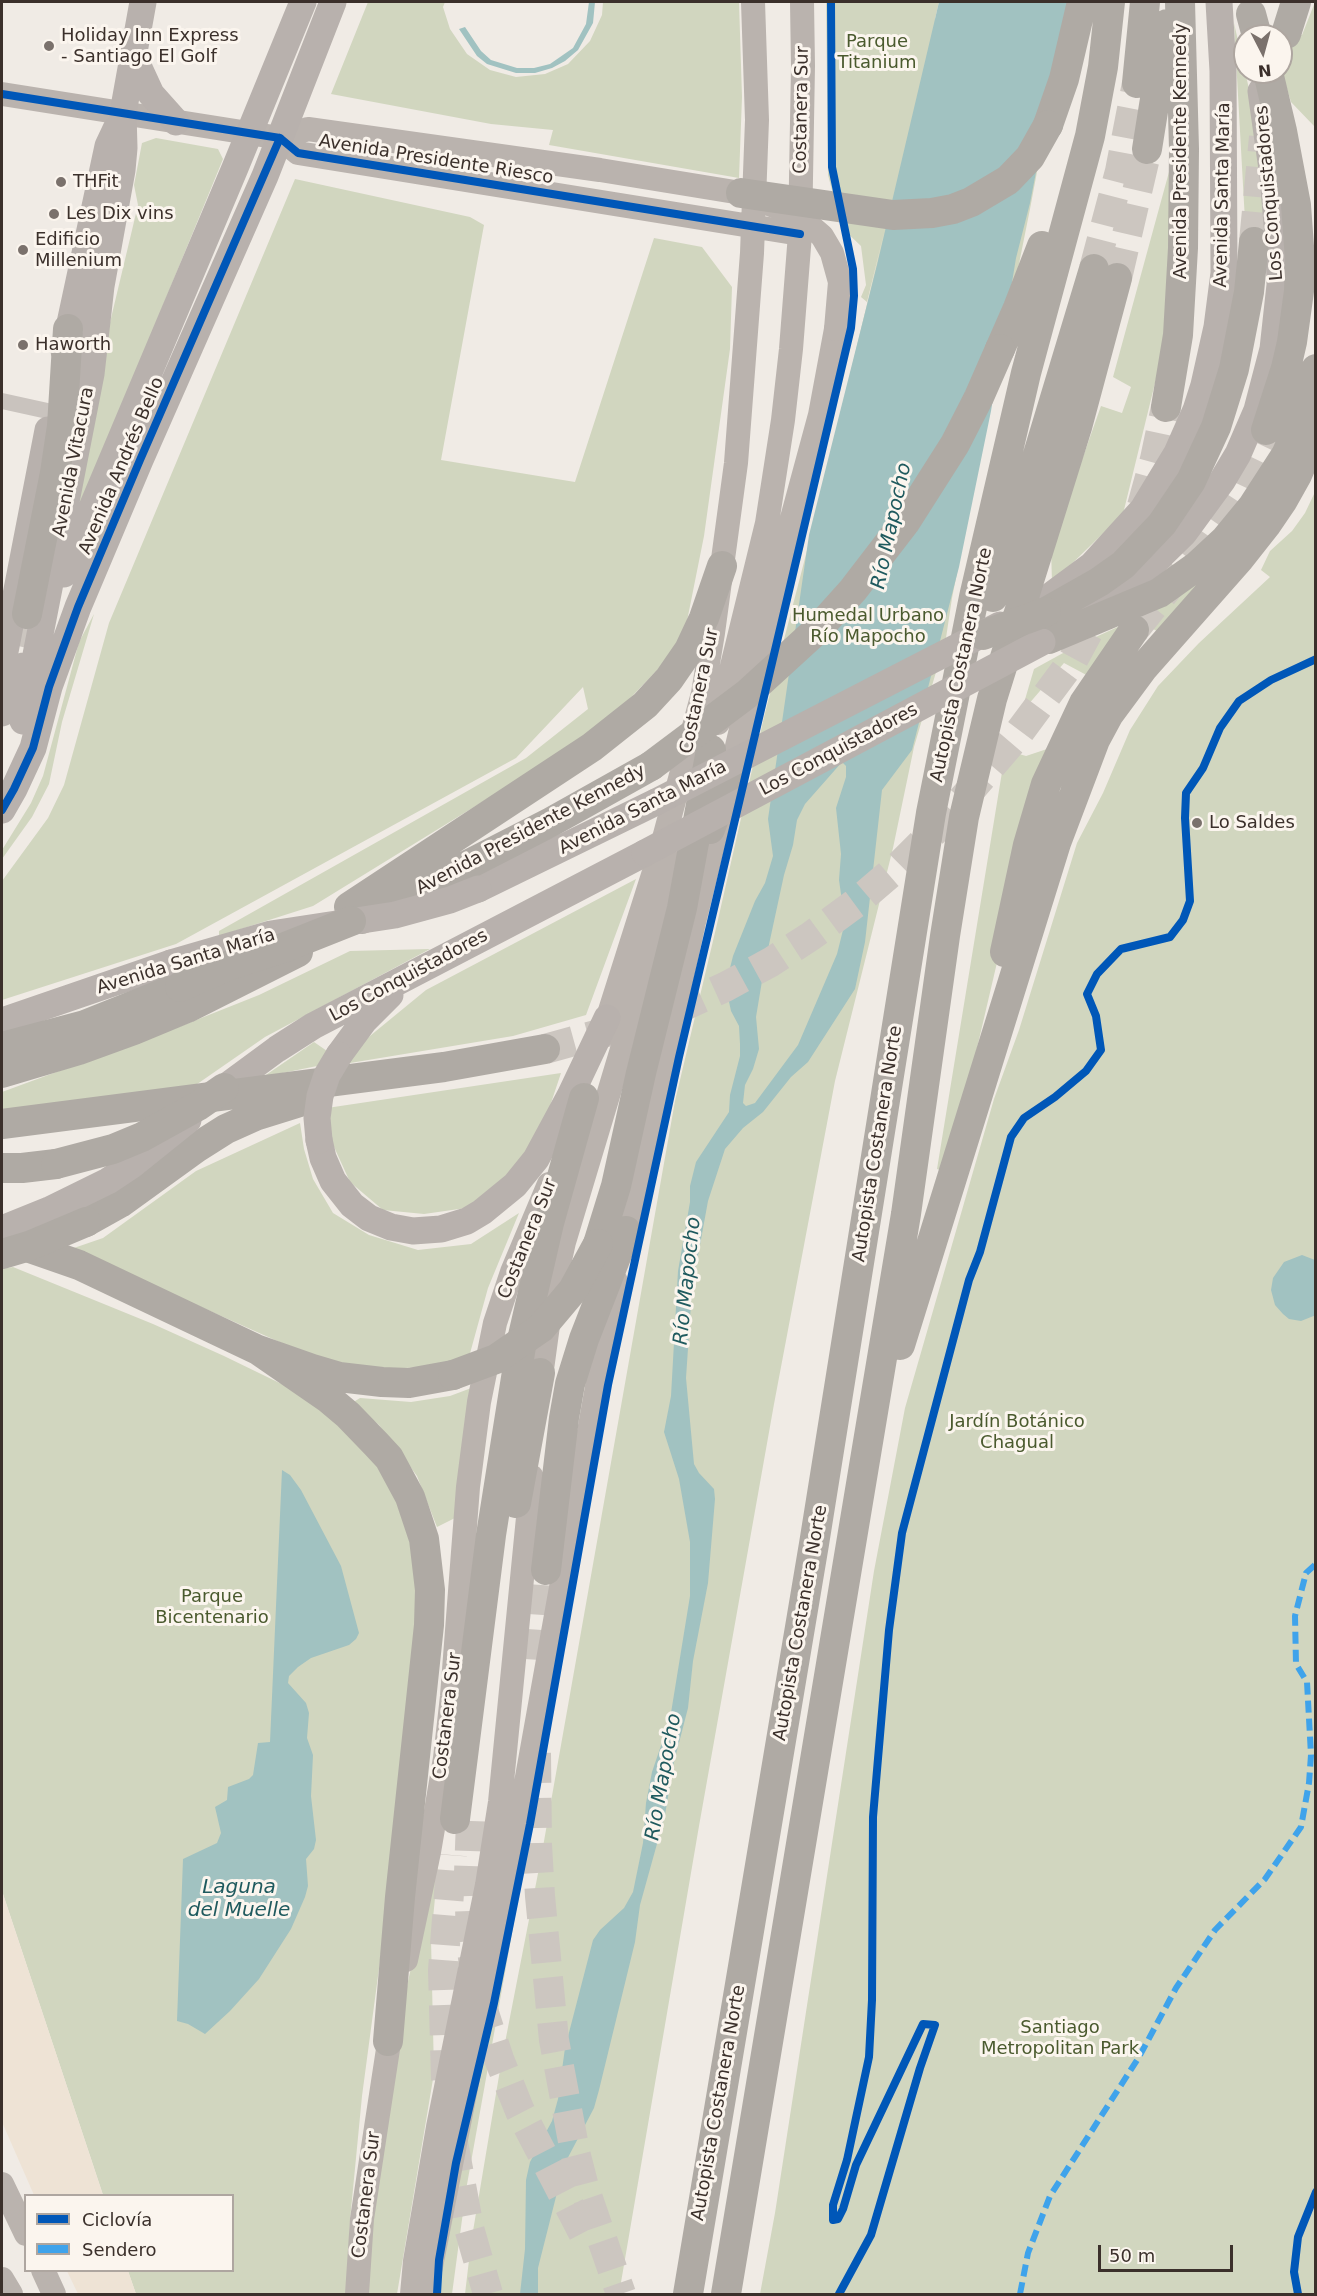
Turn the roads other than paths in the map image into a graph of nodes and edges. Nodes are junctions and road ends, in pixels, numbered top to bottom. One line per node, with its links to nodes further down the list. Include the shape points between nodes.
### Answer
1 (143, 2): 15 (main road, Avenida Vitacura)
2 (303, 2): 22 (main road, Avenida Andrés Bello)
3 (333, 2): 23 (main road, Avenida Andrés Bello)
4 (753, 2): 26 (main road, Costanera Sur, via 757,120)
5 (802, 2): 27 (main road, Costanera Sur)
6 (1082, 2): 25 (highway, bridge, via 1064,79 1048,126 1030,157 1008,180 971,202 932,213 893,214)
7 (1103, 2): 51 (highway, Avenida Presidente Kennedy, bridge, via 1056,201 1000,350 955,444 900,529 853,590 817,630 747,694 651,766 551,822)
8 (1110, 2): 42 (highway, Autopista Costanera Norte, via 1090,136 1026,373)
9 (1145, 2): 16 (highway)
10 (1169, 2): 24 (highway)
11 (1180, 2): 32 (highway, Avenida Presidente Kennedy, via 1185,169 1183,258 1178,335)
12 (1219, 2): 38 (main road, Avenida Santa María, via 1224,82 1224,264 1217,327 1204,385 1177,453 1143,509)
13 (1296, 2): 14 (highway)
14 (1260, 24)
15 (133, 55): 20 (main road, Avenida Vitacura); 21 (main road, via 151,94)
16 (1137, 83)
17 (1260, 84): 38 (main road, Los Conquistadores, via 1273,176 1280,285 1273,349 1252,425 1222,481 1160,558 1108,602)
18 (1271, 84): 34 (highway, via 1293,187 1300,260 1292,342)
19 (2, 94): 20 (main road, Avenida Presidente Riesco)
20 (123, 113): 21 (main road, Avenida Presidente Riesco); 29 (main road, Avenida Vitacura, via 108,146); 37 (main road, Avenida Vitacura, via 122,170 98,307 93,363)
21 (176, 122): 22 (main road, Avenida Presidente Riesco)
22 (249, 133): 23 (main road, Avenida Presidente Riesco); 37 (main road, Avenida Andrés Bello)
23 (280, 138): 25 (main road, Avenida Presidente Riesco, via 308,129); 26 (main road, Avenida Presidente Riesco, via 298,153); 46 (main road, Avenida Andrés Bello, via 78,607 49,687 33,748)
24 (1146, 148)
25 (731, 191): 45 (main road, bridge, via 800,218 816,230 828,245 840,282 836,329 820,415 781,559)
26 (753, 227): 27 (main road, Avenida Presidente Riesco); 36 (main road, Costanera Sur, via 741,413)
27 (800, 234): 44 (main road, Costanera Sur, via 791,349 769,513)
28 (1254, 242): 38 (highway, via 1234,369 1216,427 1191,481 1162,524 1123,564)
29 (68, 329): 33 (main road, Avenida Vitacura); 37 (highway, via 62,426)
30 (1316, 369): 38 (highway, via 1286,455 1225,540 1159,593)
31 (2, 402): 33 (street)
32 (1166, 407)
33 (51, 412): 41 (main road, Avenida Vitacura)
34 (1266, 430)
35 (1316, 430): 58 (highway, via 1297,475 1266,525 1143,668 1095,740 1060,833)
36 (722, 566): 51 (highway, via 682,663 634,715 592,747); 52 (main road, Costanera Sur, via 703,693 660,853)
37 (35, 620): 43 (main road, Avenida Andrés Bello); 46 (main road, Avenida Vitacura, via 25,711)
38 (1046, 623): 40 (highway, bridge); 49 (main road, Los Conquistadores, bridge, via 645,853)
39 (1134, 630): 58 (highway, via 1084,703 1036,814 1007,940)
40 (983, 634): 48 (main road, Avenida Santa María, bridge, via 478,889 423,908)
41 (2, 667)
42 (952, 707): 69 (highway, Autopista Costanera Norte, via 1106,273 1077,427 992,699 964,817); 81 (highway, Autopista Costanera Norte, via 919,880 816,1532)
43 (2, 713)
44 (711, 750): 47 (highway); 68 (main road, Costanera Sur, via 646,977 577,1195 552,1296)
45 (730, 776): 47 (highway); 64 (main road)
46 (2, 809)
47 (682, 908): 67 (highway, bridge, via 616,1186 598,1244 573,1290 541,1328 496,1359 453,1375 409,1383 330,1374)
48 (351, 921): 50 (highway, bridge, via 222,968)
49 (421, 970): 52 (main road, bridge, via 380,1004 339,1055 320,1095 317,1118 325,1164 333,1181 352,1205 391,1227 413,1231 441,1229 467,1221 515,1185 536,1159); 59 (main road, Los Conquistadores, via 277,1048)
50 (175, 975): 53 (main road, Avenida Santa María); 54 (highway, via 86,1025)
51 (232, 986): 57 (highway, Avenida Presidente Kennedy, via 134,1030)
52 (607, 1018): 60 (main road, Costanera Sur)
53 (2, 1021)
54 (2, 1047)
55 (545, 1049): 56 (highway)
56 (444, 1067): 61 (highway); 66 (highway, bridge, via 334,1092 248,1120 211,1138 86,1222)
57 (2, 1073)
58 (981, 1085): 69 (highway)
59 (224, 1088): 62 (highway, bridge, via 198,1107 112,1149 56,1164); 63 (main road, Los Conquistadores, bridge, via 132,1165 80,1195)
60 (584, 1098): 68 (highway, via 522,1340 491,1535 463,1820); 71 (main road, Costanera Sur, via 512,1272 488,1356 473,1445 445,1758)
61 (2, 1124)
62 (2, 1168)
63 (2, 1229)
64 (626, 1232): 70 (highway, via 570,1384); 80 (main road, via 530,1765)
65 (2, 1239): 67 (highway, via 79,1265)
66 (2, 1254)
67 (258, 1350): 71 (highway, via 329,1399 376,1444 410,1497 423,1539 430,1590 429,1625)
68 (540, 1373): 79 (main road, Costanera Sur, via 500,1802 438,2127)
69 (868, 1444): 82 (highway, Autopista Costanera Norte)
70 (546, 1570)
71 (388, 2041): 78 (main road, Costanera Sur, via 362,2219)
72 (2, 2184): 73 (main road)
73 (24, 2230)
74 (43, 2272): 77 (main road)
75 (2, 2279): 76 (main road)
76 (11, 2295)
77 (54, 2295)
78 (357, 2295)
79 (412, 2295)
80 (425, 2295)
81 (688, 2295)
82 (726, 2295)

